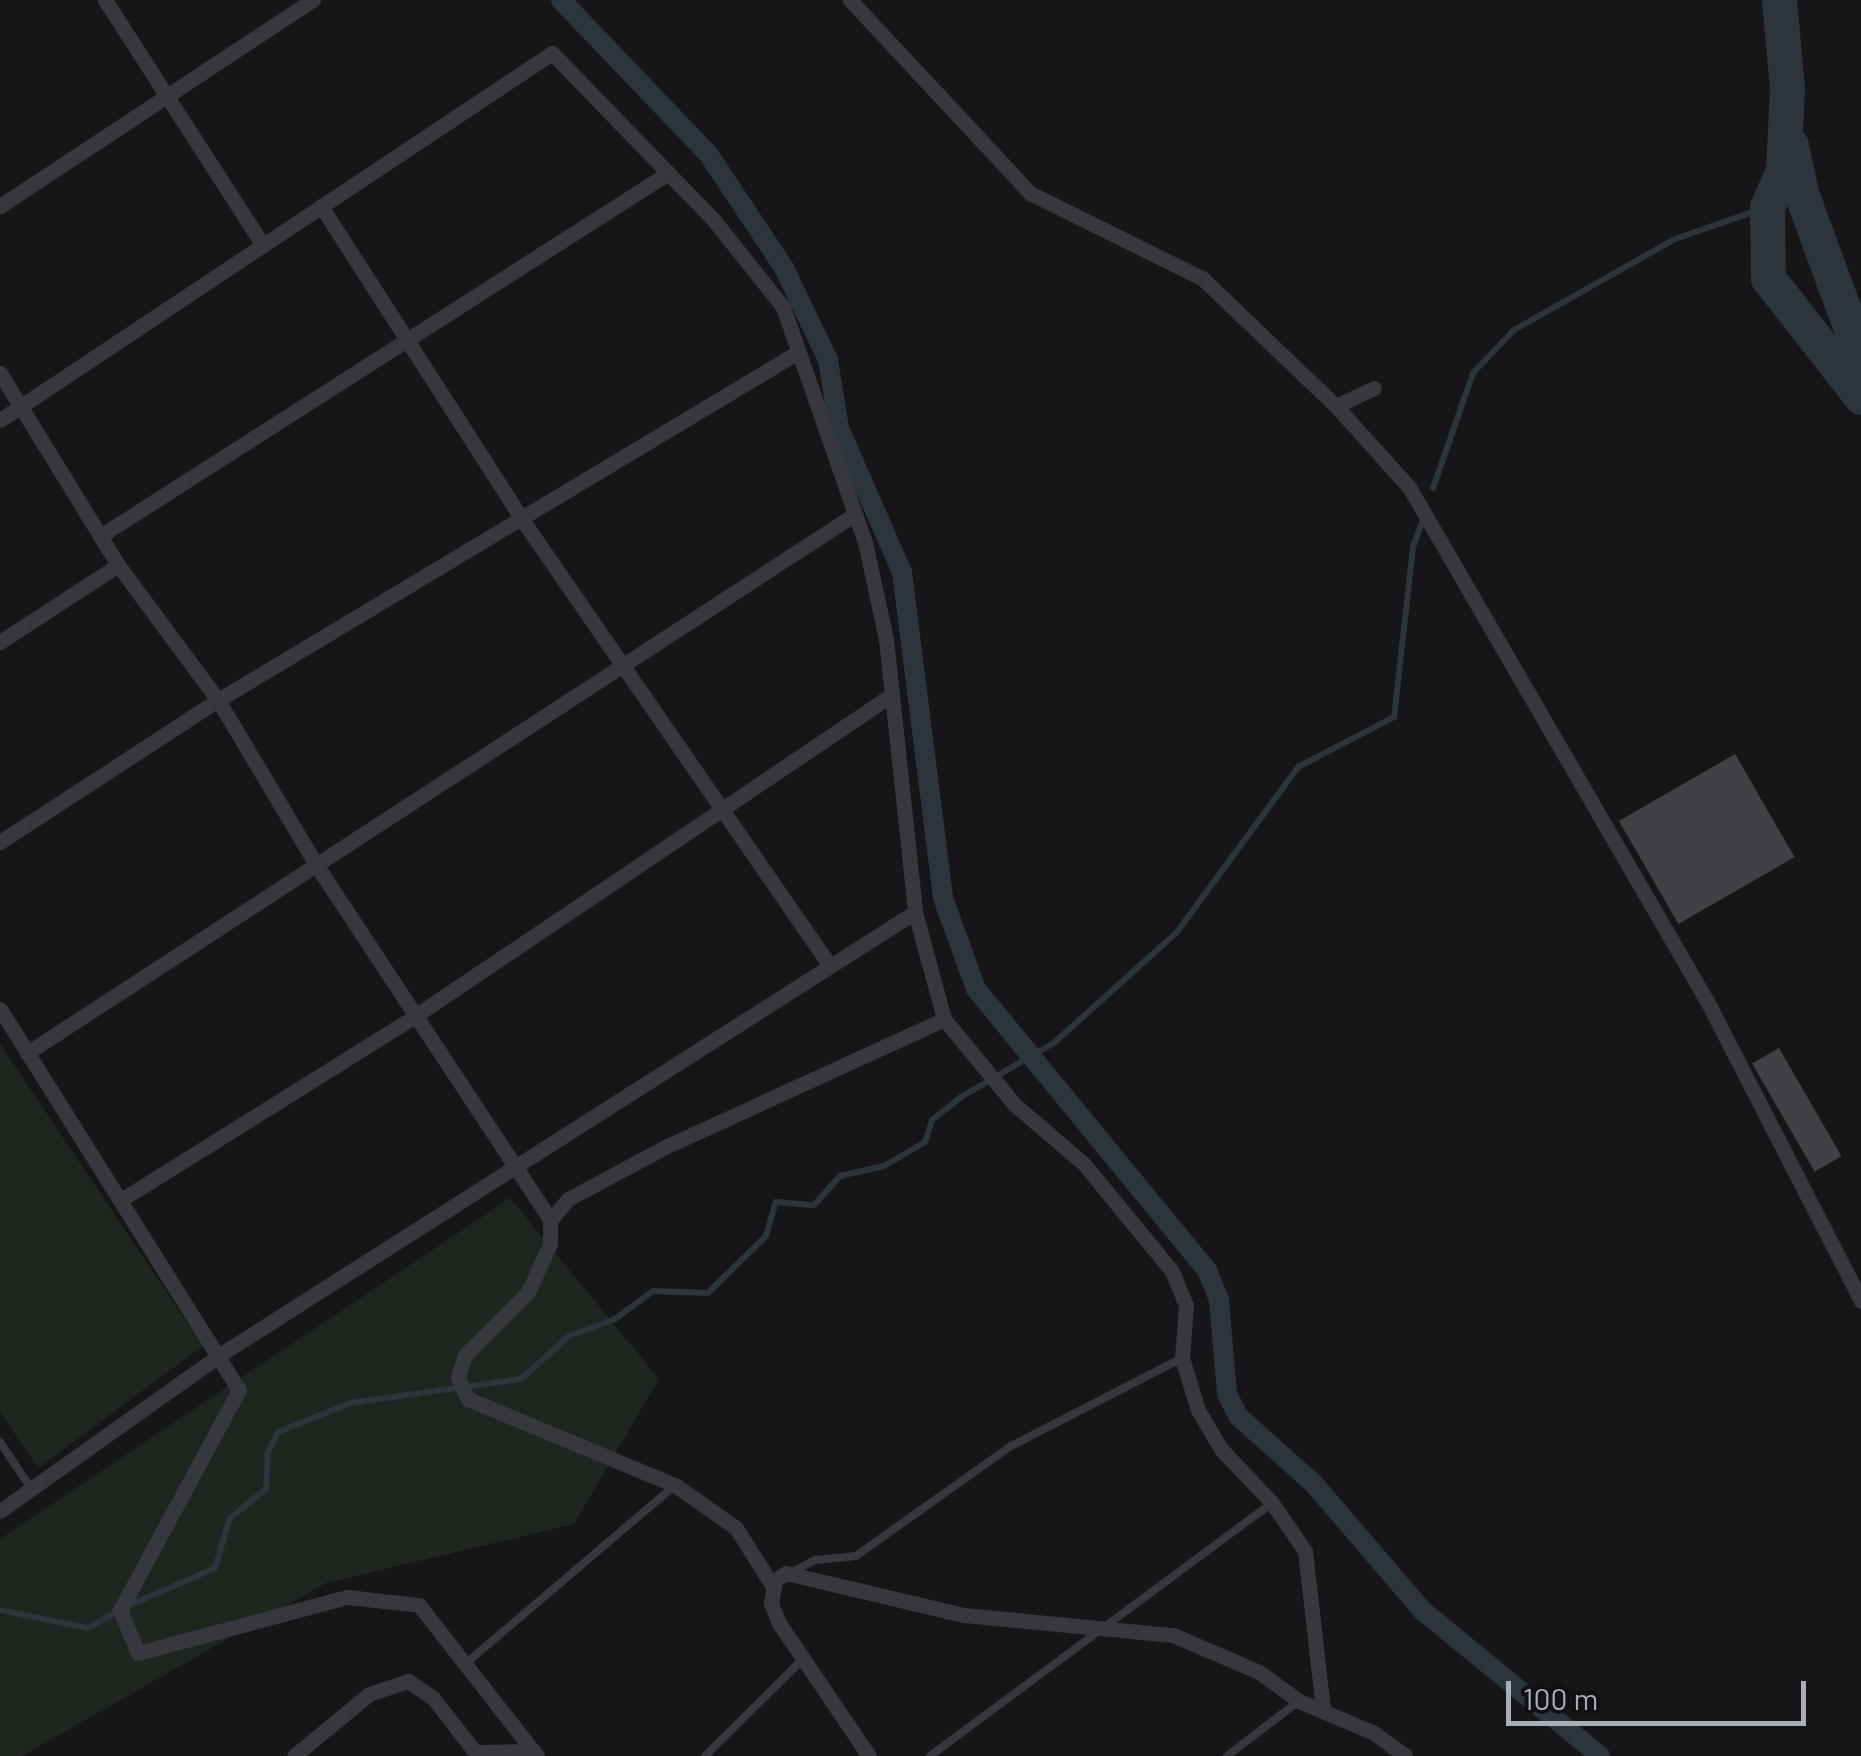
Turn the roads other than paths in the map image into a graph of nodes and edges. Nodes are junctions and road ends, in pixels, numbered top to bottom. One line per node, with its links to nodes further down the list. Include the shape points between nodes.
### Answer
1 (105, 0): 4 (street)
2 (313, 0): 4 (street)
3 (850, 0): 14 (street, via 1030,193 1203,280)
4 (166, 100): 6 (street); 8 (street)
5 (668, 173): 7 (street, via 552,53); 9 (street); 10 (street, via 783,307)
6 (0, 206)
7 (320, 206): 8 (street); 9 (street)
8 (262, 244): 13 (street)
9 (407, 340): 17 (street); 18 (street)
10 (798, 352): 16 (street); 17 (street)
11 (0, 373): 13 (street)
12 (1374, 388): 14 (street)
13 (21, 406): 15 (street); 18 (street)
14 (1336, 406): 36 (street, via 1409,487 1551,723 1707,1002)
15 (0, 420)
16 (854, 514): 21 (street); 22 (street, via 886,639)
17 (521, 518): 21 (street); 23 (street)
18 (100, 536): 19 (street)
19 (118, 566): 20 (street); 23 (street)
20 (0, 642)
21 (620, 661): 24 (street); 26 (street)
22 (890, 696): 24 (street); 27 (street)
23 (218, 700): 25 (street); 26 (street)
24 (721, 808): 28 (street); 30 (street)
25 (0, 842)
26 (314, 863): 30 (street); 32 (street)
27 (914, 912): 28 (street); 31 (street)
28 (828, 963): 33 (street)
29 (0, 1010): 32 (street)
30 (416, 1016): 33 (street); 34 (street)
31 (944, 1019): 35 (street, via 665,1147 568,1199); 38 (street, via 1014,1104 1084,1164 1172,1270 1186,1306)
32 (27, 1053): 34 (street)
33 (515, 1168): 35 (street); 37 (street)
34 (124, 1198): 37 (street)
35 (550, 1220): 40 (street, via 550,1244 528,1292 465,1355 458,1378 468,1399)
36 (1861, 1301)
37 (221, 1354): 41 (street); 48 (street, via 238,1390 120,1610 138,1653 347,1597 419,1605)
38 (1182, 1358): 42 (street, via 1198,1410 1220,1449); 44 (lane, via 1011,1446 856,1556 815,1560)
39 (0, 1442): 41 (lane)
40 (674, 1486): 45 (street, via 736,1528); 48 (lane)
41 (32, 1490): 43 (street)
42 (1272, 1503): 46 (lane); 50 (street, via 1305,1551)
43 (0, 1511)
44 (790, 1573): 45 (street); 46 (street, via 964,1615)
45 (774, 1588): 47 (street, via 779,1623)
46 (1105, 1628): 49 (street, via 1173,1635 1259,1672); 56 (lane)
47 (803, 1659): 54 (lane); 55 (street)
48 (465, 1664): 51 (street)
49 (1300, 1701): 50 (street); 57 (lane)
50 (1324, 1710): 52 (street)
51 (536, 1754): 53 (street, via 476,1752 432,1698 408,1681 369,1694)
52 (1403, 1755)
53 (294, 1756)
54 (705, 1756)
55 (869, 1756)
56 (930, 1756)
57 (1227, 1756)

